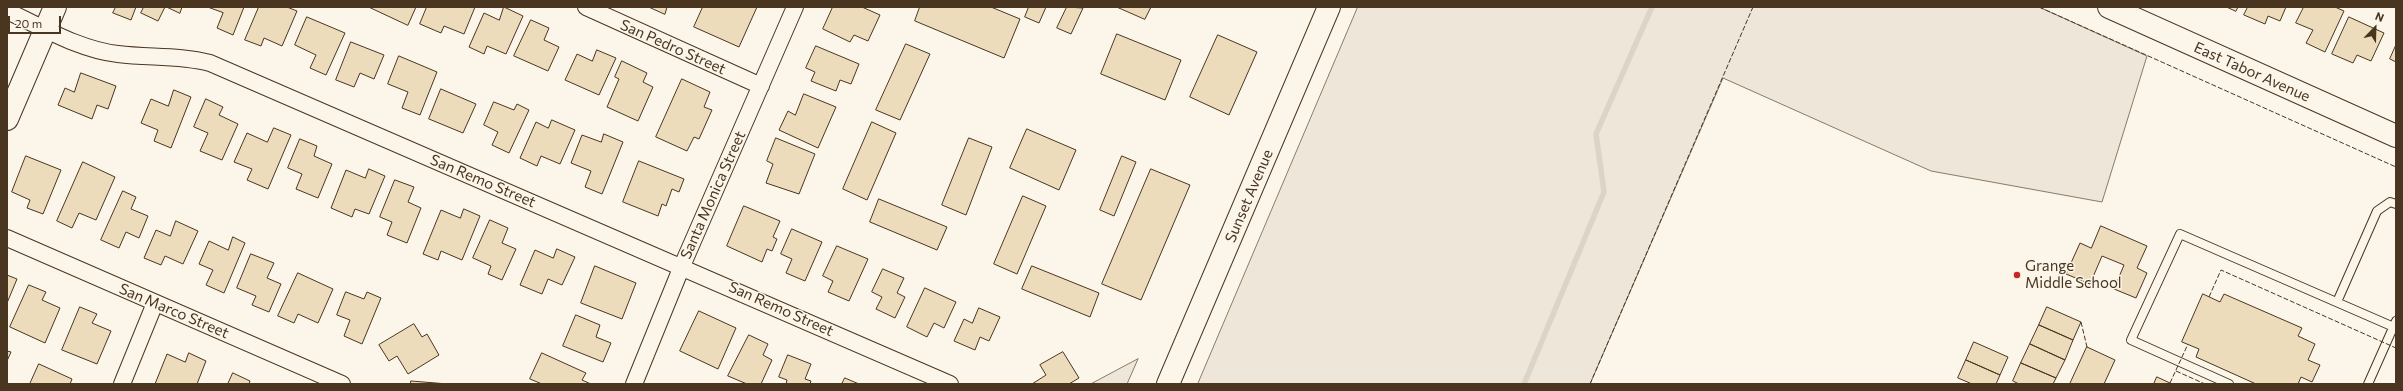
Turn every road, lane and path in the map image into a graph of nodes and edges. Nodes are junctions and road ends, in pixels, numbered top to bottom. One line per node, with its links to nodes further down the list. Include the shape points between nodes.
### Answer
1 (55, 7): 7 (main road)
2 (586, 7): 8 (street, San Pedro Street)
3 (795, 7): 8 (street, Santa Monica Street)
4 (1329, 7): 21 (main road, Sunset Avenue)
5 (2109, 7): 10 (main road, East Tabor Avenue)
6 (7, 11): 7 (street, San Remo Street)
7 (46, 28): 9 (main road); 13 (street, San Remo Street, via 93,49 106,52 189,58 210,63)
8 (761, 86): 13 (street, Santa Monica Street)
9 (7, 119)
10 (2396, 136)
11 (2396, 204): 14 (lane, via 2390,202 2377,211)
12 (7, 238): 15 (street, San Marco Street)
13 (682, 266): 19 (street, Santa Monica Street); 20 (street, San Remo Street)
14 (2337, 302): 16 (lane); 22 (lane, via 2180,234 2131,340)
15 (155, 303): 17 (street); 18 (street, San Marco Street)
16 (2395, 325): 23 (lane)
17 (122, 384)
18 (342, 384)
19 (634, 384)
20 (950, 384)
21 (1168, 384)
22 (2229, 384)
23 (2368, 384)

